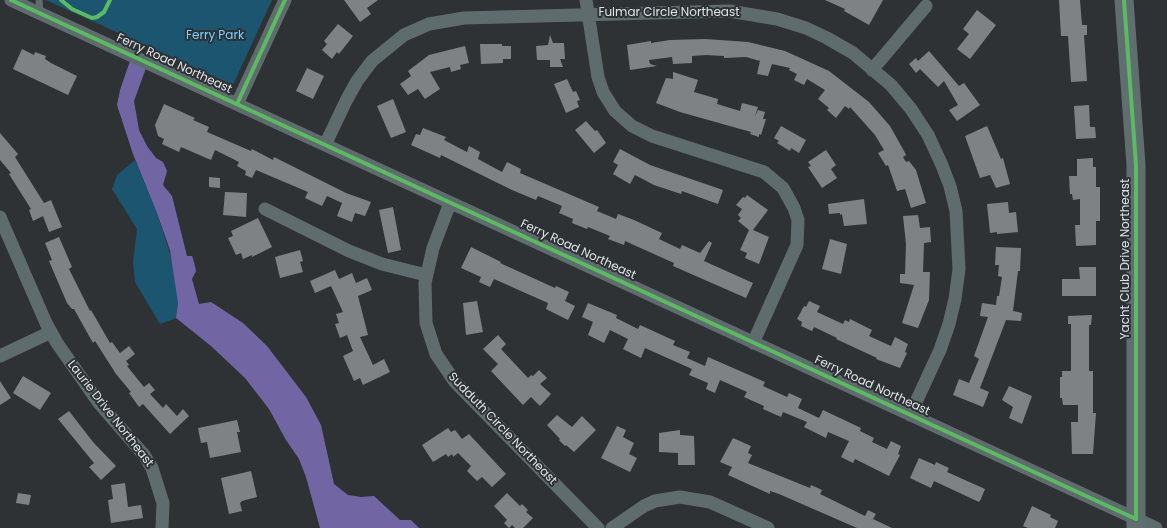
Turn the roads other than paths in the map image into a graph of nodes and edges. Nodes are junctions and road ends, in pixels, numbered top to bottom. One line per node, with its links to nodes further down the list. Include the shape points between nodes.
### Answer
1 (11, 0): 7 (street, Ferry Road Northeast)
2 (39, 0): 7 (lane)
3 (285, 0): 10 (street)
4 (586, 0): 8 (street)
5 (1124, 0): 20 (street, Yacht Club Drive Northeast, via 1136,165)
6 (926, 6): 9 (street)
7 (40, 13): 10 (street, Ferry Road Northeast)
8 (589, 14): 9 (street, Fulmar Circle Northeast, via 708,11 757,14 806,28 853,53); 11 (street, Fulmar Circle Northeast, via 464,18 429,24 413,31 383,50 361,74); 17 (street, via 598,77 608,101 624,120 652,136 764,172 788,194 798,220 797,245)
9 (872, 70): 19 (street, Fulmar Circle Northeast, via 891,85 928,135 950,186 958,226 959,269 949,324 940,350)
10 (237, 104): 11 (street, Ferry Road Northeast)
11 (325, 145): 12 (street, Ferry Road Northeast)
12 (450, 202): 15 (street, Sudduth Circle Northeast); 17 (street, Ferry Road Northeast)
13 (265, 209): 15 (street, via 349,251 382,264)
14 (0, 217): 16 (street, Laurie Drive Northeast)
15 (426, 275): 22 (street, Sudduth Circle Northeast, via 426,323 436,354 444,368 454,382)
16 (51, 332): 18 (street); 21 (street, Laurie Drive Northeast, via 99,403 144,455 152,468 163,502)
17 (753, 342): 19 (street, Ferry Road Northeast)
18 (0, 356)
19 (910, 414): 20 (street, Ferry Road Northeast)
20 (1136, 523): 25 (street, Ferry Road Northeast)
21 (162, 528)
22 (598, 528)
23 (612, 528): 24 (street, via 654,501 680,497 710,502)
24 (768, 528)
25 (1156, 528)

